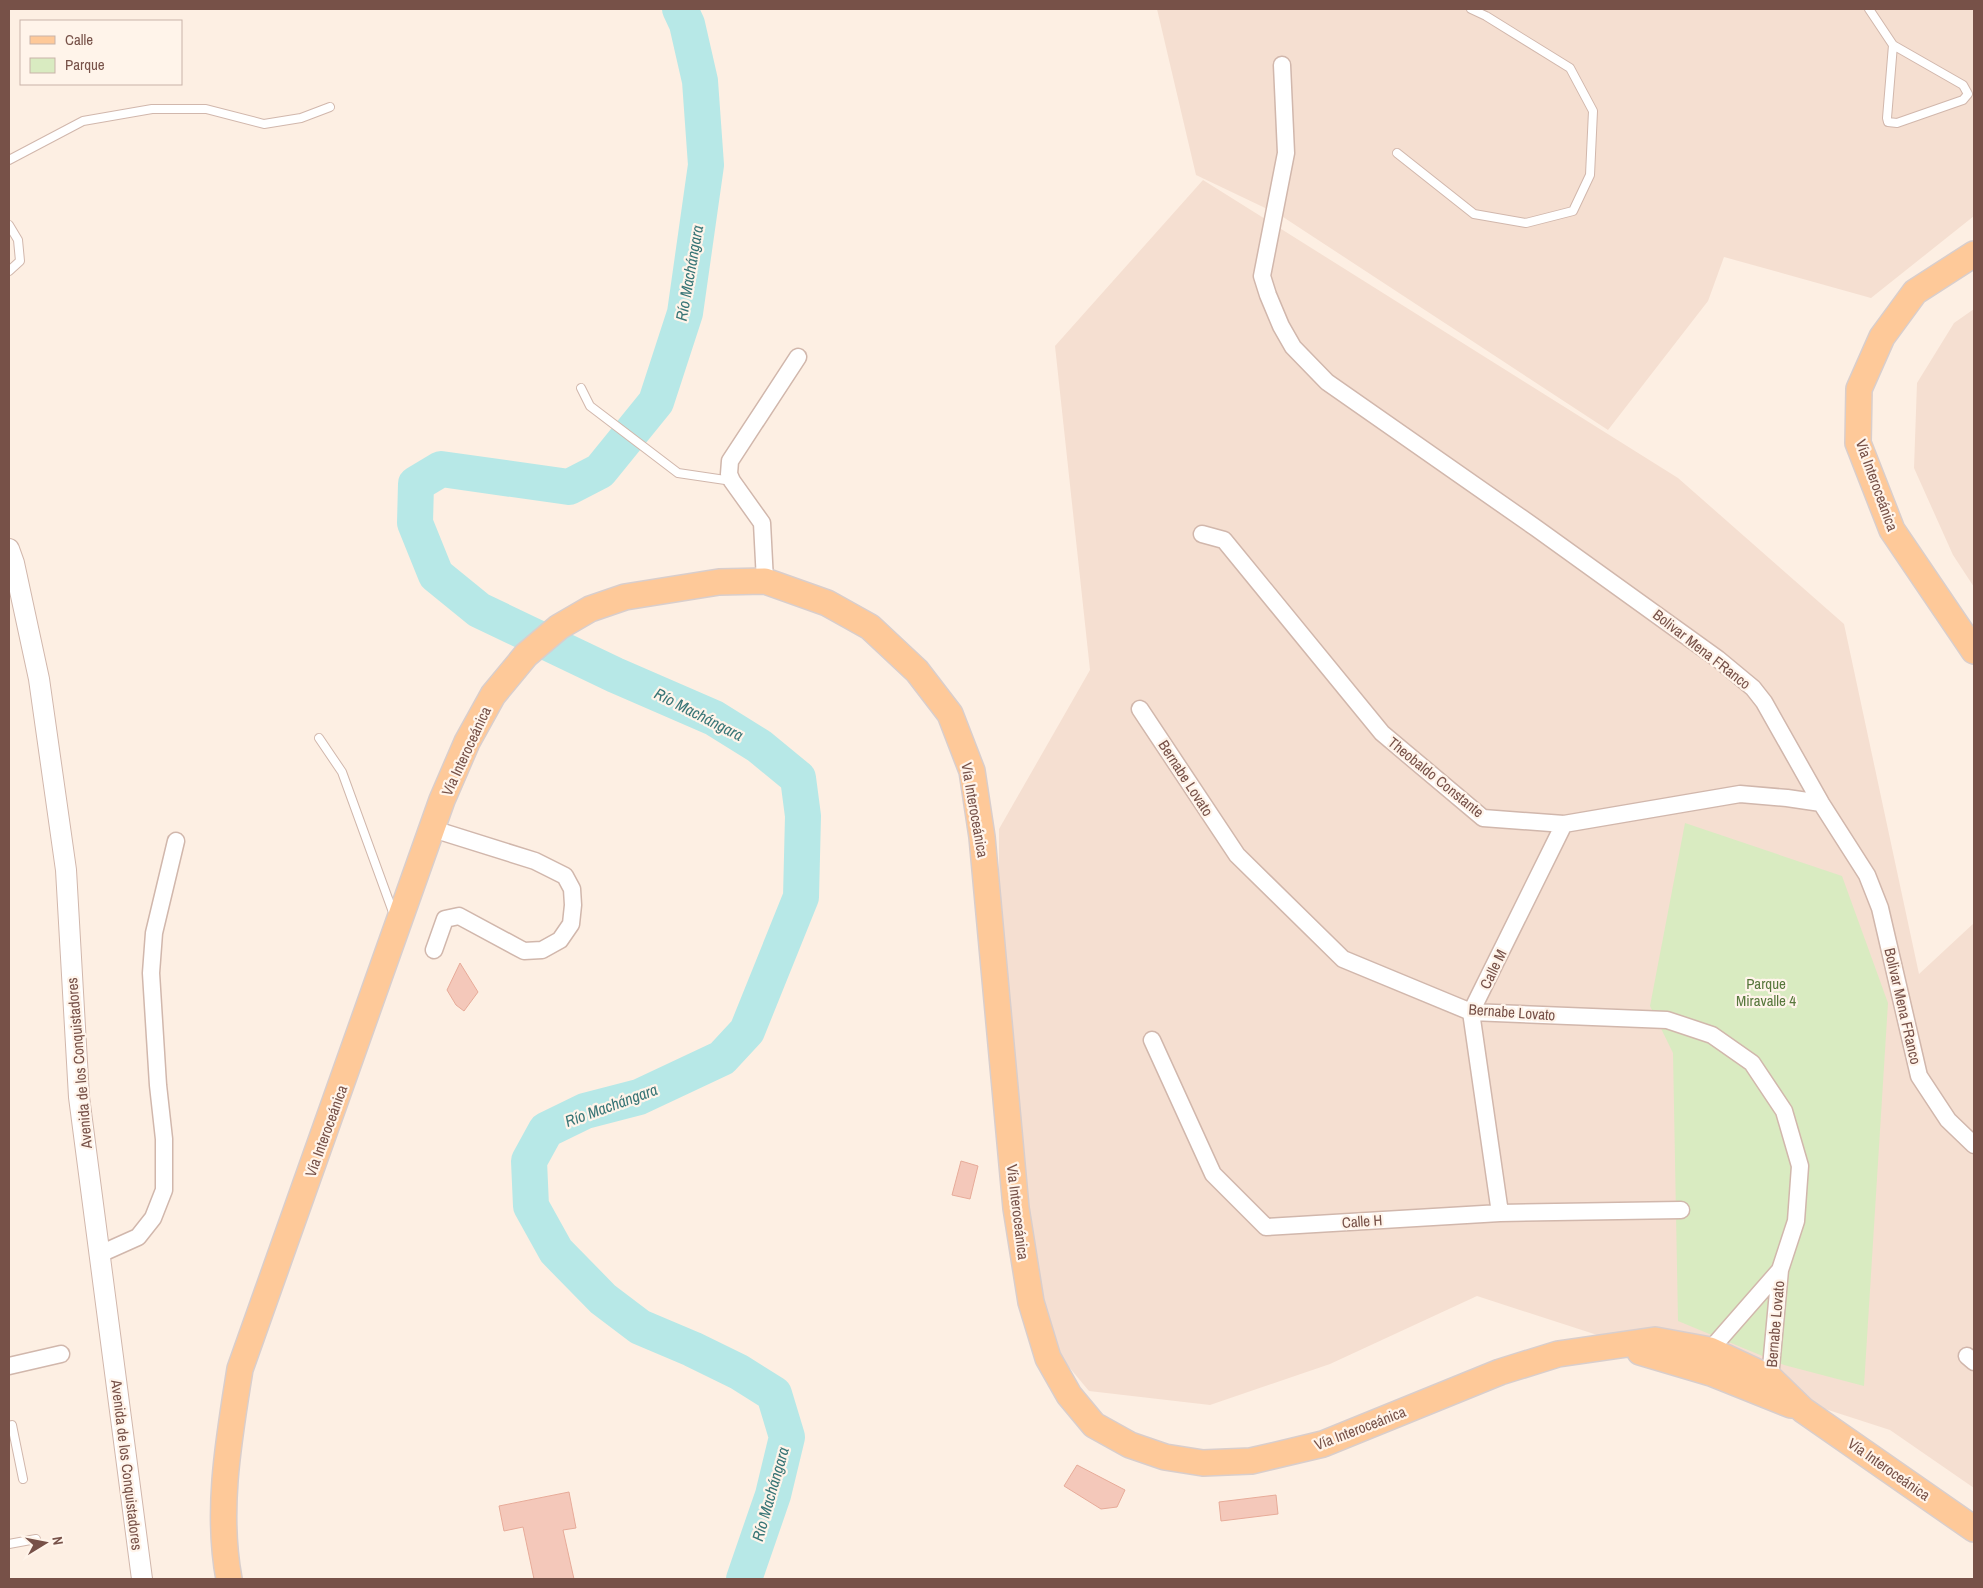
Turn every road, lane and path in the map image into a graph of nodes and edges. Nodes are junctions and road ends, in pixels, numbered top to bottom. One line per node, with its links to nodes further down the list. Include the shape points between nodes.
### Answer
1 (1471, 9): 6 (lane, via 1570,68 1593,111 1590,175 1573,211 1526,223 1474,214)
2 (1869, 9): 3 (lane)
3 (1893, 45): 3 (lane, via 1888,122 1897,124 1966,97 1968,94 1963,85)
4 (1282, 65): 20 (street, Bolivar Mena FRanco, via 1286,153 1262,276 1281,326 1293,347 1327,382 1560,545 1746,682 1764,702)
5 (330, 107): 7 (lane, via 301,118 264,124 206,109 152,109 83,121)
6 (1397, 153)
7 (9, 160)
8 (9, 225): 10 (lane, via 18,240 20,261)
9 (1974, 254): 17 (main road, Vía Interoceánica, via 1915,292 1882,337 1859,388 1858,442 1892,530)
10 (9, 271)
11 (798, 357): 13 (street, via 730,461)
12 (581, 388): 13 (lane, via 590,406 678,473)
13 (732, 481): 16 (street, via 762,523)
14 (1202, 534): 21 (street, Theobaldo Constante, via 1224,540 1382,733 1483,818)
15 (9, 549): 31 (street, Avenida de los Conquistadores, via 39,679 66,870 80,1096)
16 (766, 581): 22 (main road, Vía Interoceánica, via 719,582 625,597 590,609 559,627 526,655 493,695 467,742); 33 (main road, Vía Interoceánica, via 827,603 870,627 917,671 950,714 972,771 982,837 1016,1208 1031,1302 1048,1358 1069,1395 1094,1425 1130,1446 1165,1457 1203,1463 1251,1461 1323,1444 1500,1372 1558,1354)
17 (1974, 652)
18 (1140, 709): 26 (street, Bernabe Lovato, via 1237,855 1343,959)
19 (319, 738): 24 (lane, via 342,772)
20 (1821, 803): 21 (street, Theobaldo Constante, via 1740,794); 28 (street, Bolivar Mena FRanco, via 1867,875 1880,908 1919,1076 1948,1120)
21 (1564, 824): 26 (street, Calle M)
22 (433, 829): 24 (main road, Vía Interoceánica); 25 (street, via 535,861 565,876 572,889 573,905 571,924 566,932 560,940 542,950 524,951 459,916 444,919)
23 (176, 841): 31 (street, via 154,933 151,973 164,1139 164,1190 153,1218 138,1237)
24 (399, 926): 45 (main road, Vía Interoceánica, via 240,1370 227,1448 223,1521)
25 (434, 950)
26 (1472, 1012): 30 (street); 32 (street, Bernabe Lovato, via 1667,1020 1712,1035 1752,1063 1784,1111 1800,1166 1796,1222)
27 (1152, 1040): 30 (street, Calle H, via 1213,1174 1266,1227)
28 (1974, 1145)
29 (1681, 1210): 30 (street, Calle H)
30 (1500, 1213)
31 (100, 1254): 44 (street, Avenida de los Conquistadores)
32 (1780, 1270): 34 (street, Bernabe Lovato); 37 (street, Bernabe Lovato)
33 (1615, 1346): 34 (main road, Vía Interoceánica, via 1655,1340); 38 (main road, Vía Interoceánica, via 1712,1373)
34 (1710, 1350): 37 (main road, Vía Interoceánica)
35 (61, 1354): 36 (street)
36 (9, 1366)
37 (1770, 1378): 38 (main road, Vía Interoceánica)
38 (1803, 1410): 41 (main road, Vía Interoceánica)
39 (9, 1426): 40 (lane, via 12,1425)
40 (23, 1480)
41 (1974, 1529)
42 (36, 1539): 43 (lane)
43 (9, 1544)
44 (142, 1579)
45 (229, 1579)

